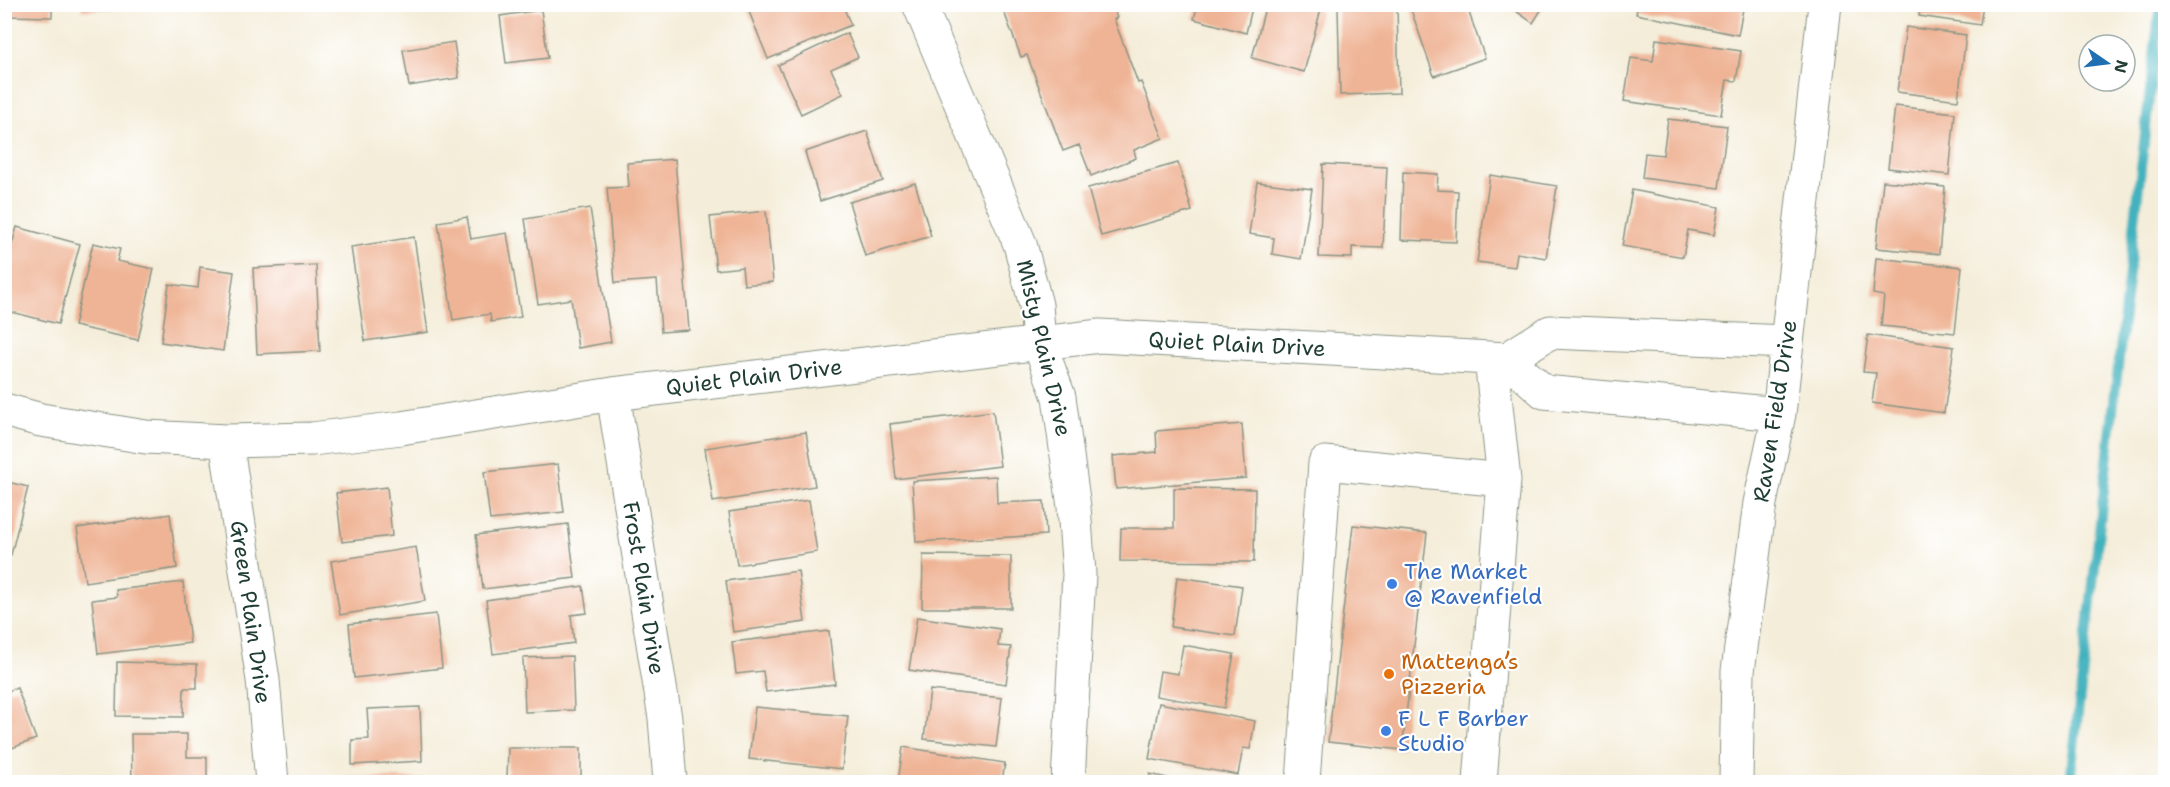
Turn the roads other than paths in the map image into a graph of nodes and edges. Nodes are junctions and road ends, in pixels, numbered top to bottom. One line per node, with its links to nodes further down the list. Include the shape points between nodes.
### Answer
1 (919, 4): 3 (street, Misty Plain Drive, via 1020,244 1036,305)
2 (1825, 4): 4 (street, Raven Field Drive)
3 (1039, 342): 5 (street, Quiet Plain Drive, via 1100,336); 6 (street, Quiet Plain Drive); 13 (street, Misty Plain Drive, via 1059,397 1079,574)
4 (1787, 342): 5 (street, via 1550,332); 8 (street, Raven Field Drive)
5 (1499, 359): 8 (street, via 1544,392); 10 (street)
6 (614, 394): 9 (street, Quiet Plain Drive, via 323,438); 12 (street, Frost Plain Drive, via 665,718)
7 (4, 410): 9 (street, Quiet Plain Drive, via 146,437)
8 (1779, 414): 16 (street, Raven Field Drive, via 1760,503 1738,671)
9 (226, 441): 11 (street, Green Plain Drive, via 263,680)
10 (1504, 480): 14 (street, via 1325,463); 15 (street)
11 (272, 783)
12 (670, 783)
13 (1068, 783)
14 (1303, 783)
15 (1480, 783)
16 (1736, 783)

